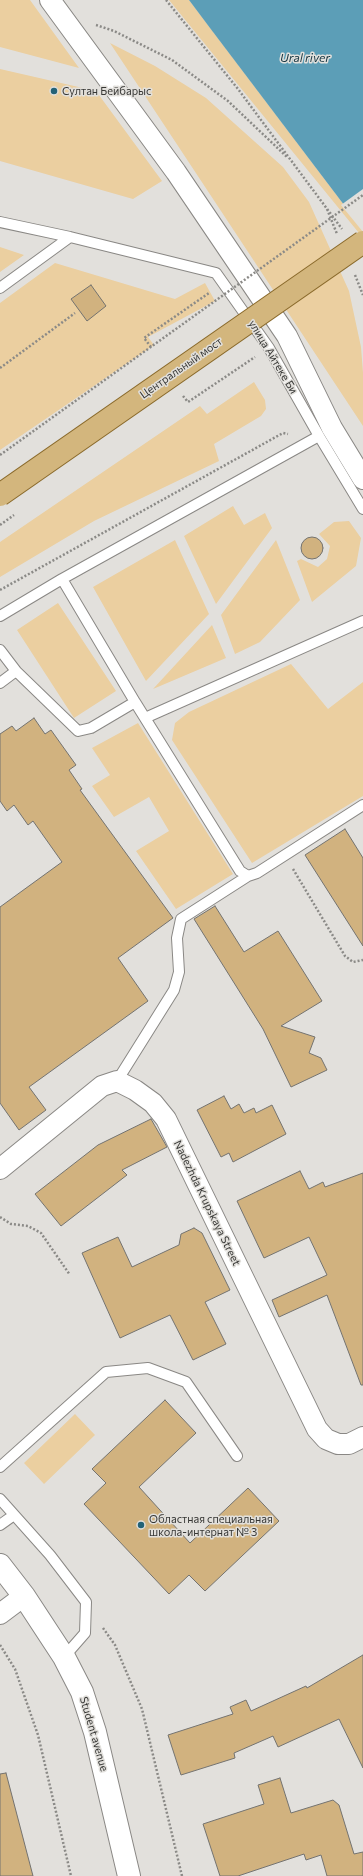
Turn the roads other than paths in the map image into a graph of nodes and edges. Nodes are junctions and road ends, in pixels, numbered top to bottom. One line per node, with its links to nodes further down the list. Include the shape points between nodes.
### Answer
1 (50, 0): 7 (street, via 176,172 287,336 332,428)
2 (0, 222): 3 (lane)
3 (70, 237): 5 (lane); 6 (lane, улица Айтеке Би, via 216,273 270,348)
4 (355, 238): 8 (main road, Центральный мост, bridge)
5 (0, 288)
6 (318, 436): 9 (lane, улица Айтеке Би); 10 (lane)
7 (363, 479)
8 (0, 495)
9 (363, 509)
10 (62, 579): 11 (lane); 16 (lane)
11 (0, 616)
12 (363, 621): 17 (lane)
13 (0, 650): 14 (lane)
14 (16, 671): 15 (lane); 16 (lane, via 78,731 91,728)
15 (0, 683)
16 (135, 702): 17 (lane)
17 (145, 718): 19 (lane, via 240,871)
18 (363, 805): 19 (lane, via 257,873)
19 (248, 876): 20 (lane, via 181,919 177,938 179,972 174,990)
20 (117, 1081): 21 (street, via 102,1086); 22 (street, Nadezhda Krupskaya Street, via 153,1103 166,1119 317,1429 326,1439 338,1444 349,1444)
21 (0, 1169)
22 (363, 1438)
23 (237, 1456): 24 (lane, via 186,1382 148,1368 106,1372)
24 (0, 1467)
25 (0, 1499): 26 (lane)
26 (14, 1515): 27 (lane); 31 (lane, via 50,1555 86,1602 85,1633)
27 (0, 1525)
28 (0, 1566): 29 (street, Student avenue)
29 (24, 1596): 30 (street); 31 (street, Student avenue)
30 (0, 1614)
31 (64, 1657): 32 (street, Student avenue, via 82,1692 95,1732)
32 (129, 1876)

